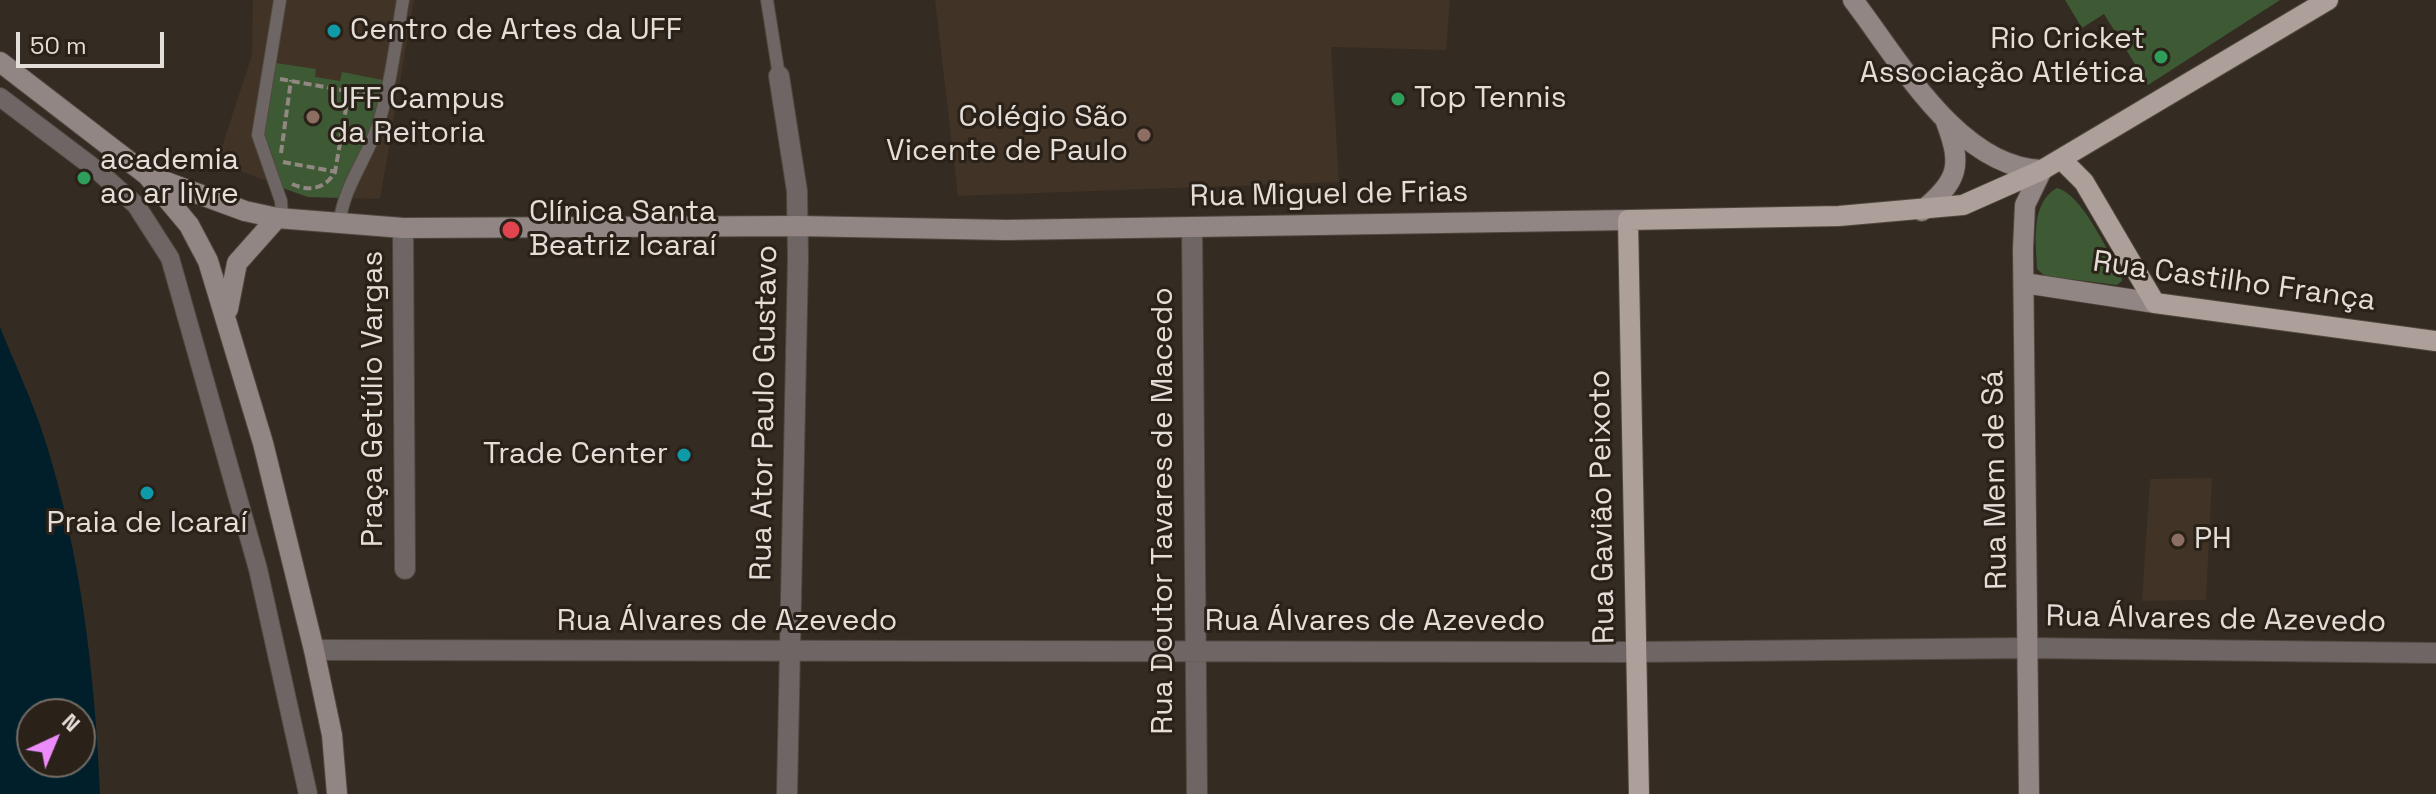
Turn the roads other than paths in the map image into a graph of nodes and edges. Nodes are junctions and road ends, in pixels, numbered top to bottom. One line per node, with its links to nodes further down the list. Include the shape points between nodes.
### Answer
1 (280, 0): 14 (lane, via 258,135 281,201)
2 (403, 0): 16 (lane, via 385,98 369,150 342,198)
3 (767, 0): 7 (lane)
4 (1853, 0): 9 (main road)
5 (2328, 0): 10 (main road, Rua Miguel de Frias)
6 (0, 62): 12 (main road)
7 (779, 76): 17 (street, Rua Ator Paulo Gustavo)
8 (0, 97): 31 (street, via 136,205 170,258 258,569)
9 (1945, 119): 11 (main road, via 1993,158 2023,170); 13 (main road, via 1957,167 1948,187)
10 (2061, 159): 11 (main road, Rua Miguel de Frias); 21 (main road, via 2084,182)
11 (2042, 170): 13 (main road, Rua Miguel de Frias, via 1963,205); 20 (main road, Rua Mem de Sá, via 2025,205)
12 (147, 175): 14 (main road, Rua Miguel de Frias); 22 (main road, via 200,243)
13 (1922, 211): 15 (main road, Rua Miguel de Frias)
14 (279, 219): 16 (main road, Rua Miguel de Frias); 22 (main road, via 237,263)
15 (1628, 220): 18 (main road, Rua Miguel de Frias); 28 (main road, Rua Gavião Peixoto)
16 (339, 226): 19 (main road, Rua Miguel de Frias)
17 (798, 226): 18 (main road, Rua Miguel de Frias); 19 (main road, Rua Miguel de Frias); 29 (street, Rua Ator Paulo Gustavo)
18 (1192, 227): 27 (street, Rua Doutor Tavares de Macedo)
19 (403, 228): 24 (street, Praça Getúlio Vargas)
20 (2024, 283): 21 (main road, Rua Castilho França); 25 (main road, Rua Mem de Sá)
21 (2155, 303): 23 (main road, Rua Castilho França)
22 (227, 317): 26 (main road)
23 (2436, 341)
24 (405, 569)
25 (2028, 648): 28 (street, Rua Álvares de Azevedo); 30 (street, Rua Álvares de Azevedo); 36 (main road, Rua Mem de Sá)
26 (314, 650): 29 (street, Rua Álvares de Azevedo); 32 (main road, via 332,735)
27 (1193, 652): 28 (street, Rua Álvares de Azevedo); 29 (street, Rua Álvares de Azevedo); 34 (street, Rua Doutor Tavares de Macedo)
28 (1635, 652): 35 (main road, Rua Gavião Peixoto)
29 (791, 653): 33 (street, Rua Ator Paulo Gustavo)
30 (2436, 653)
31 (308, 794)
32 (337, 794)
33 (787, 794)
34 (1197, 794)
35 (1639, 794)
36 (2029, 794)

